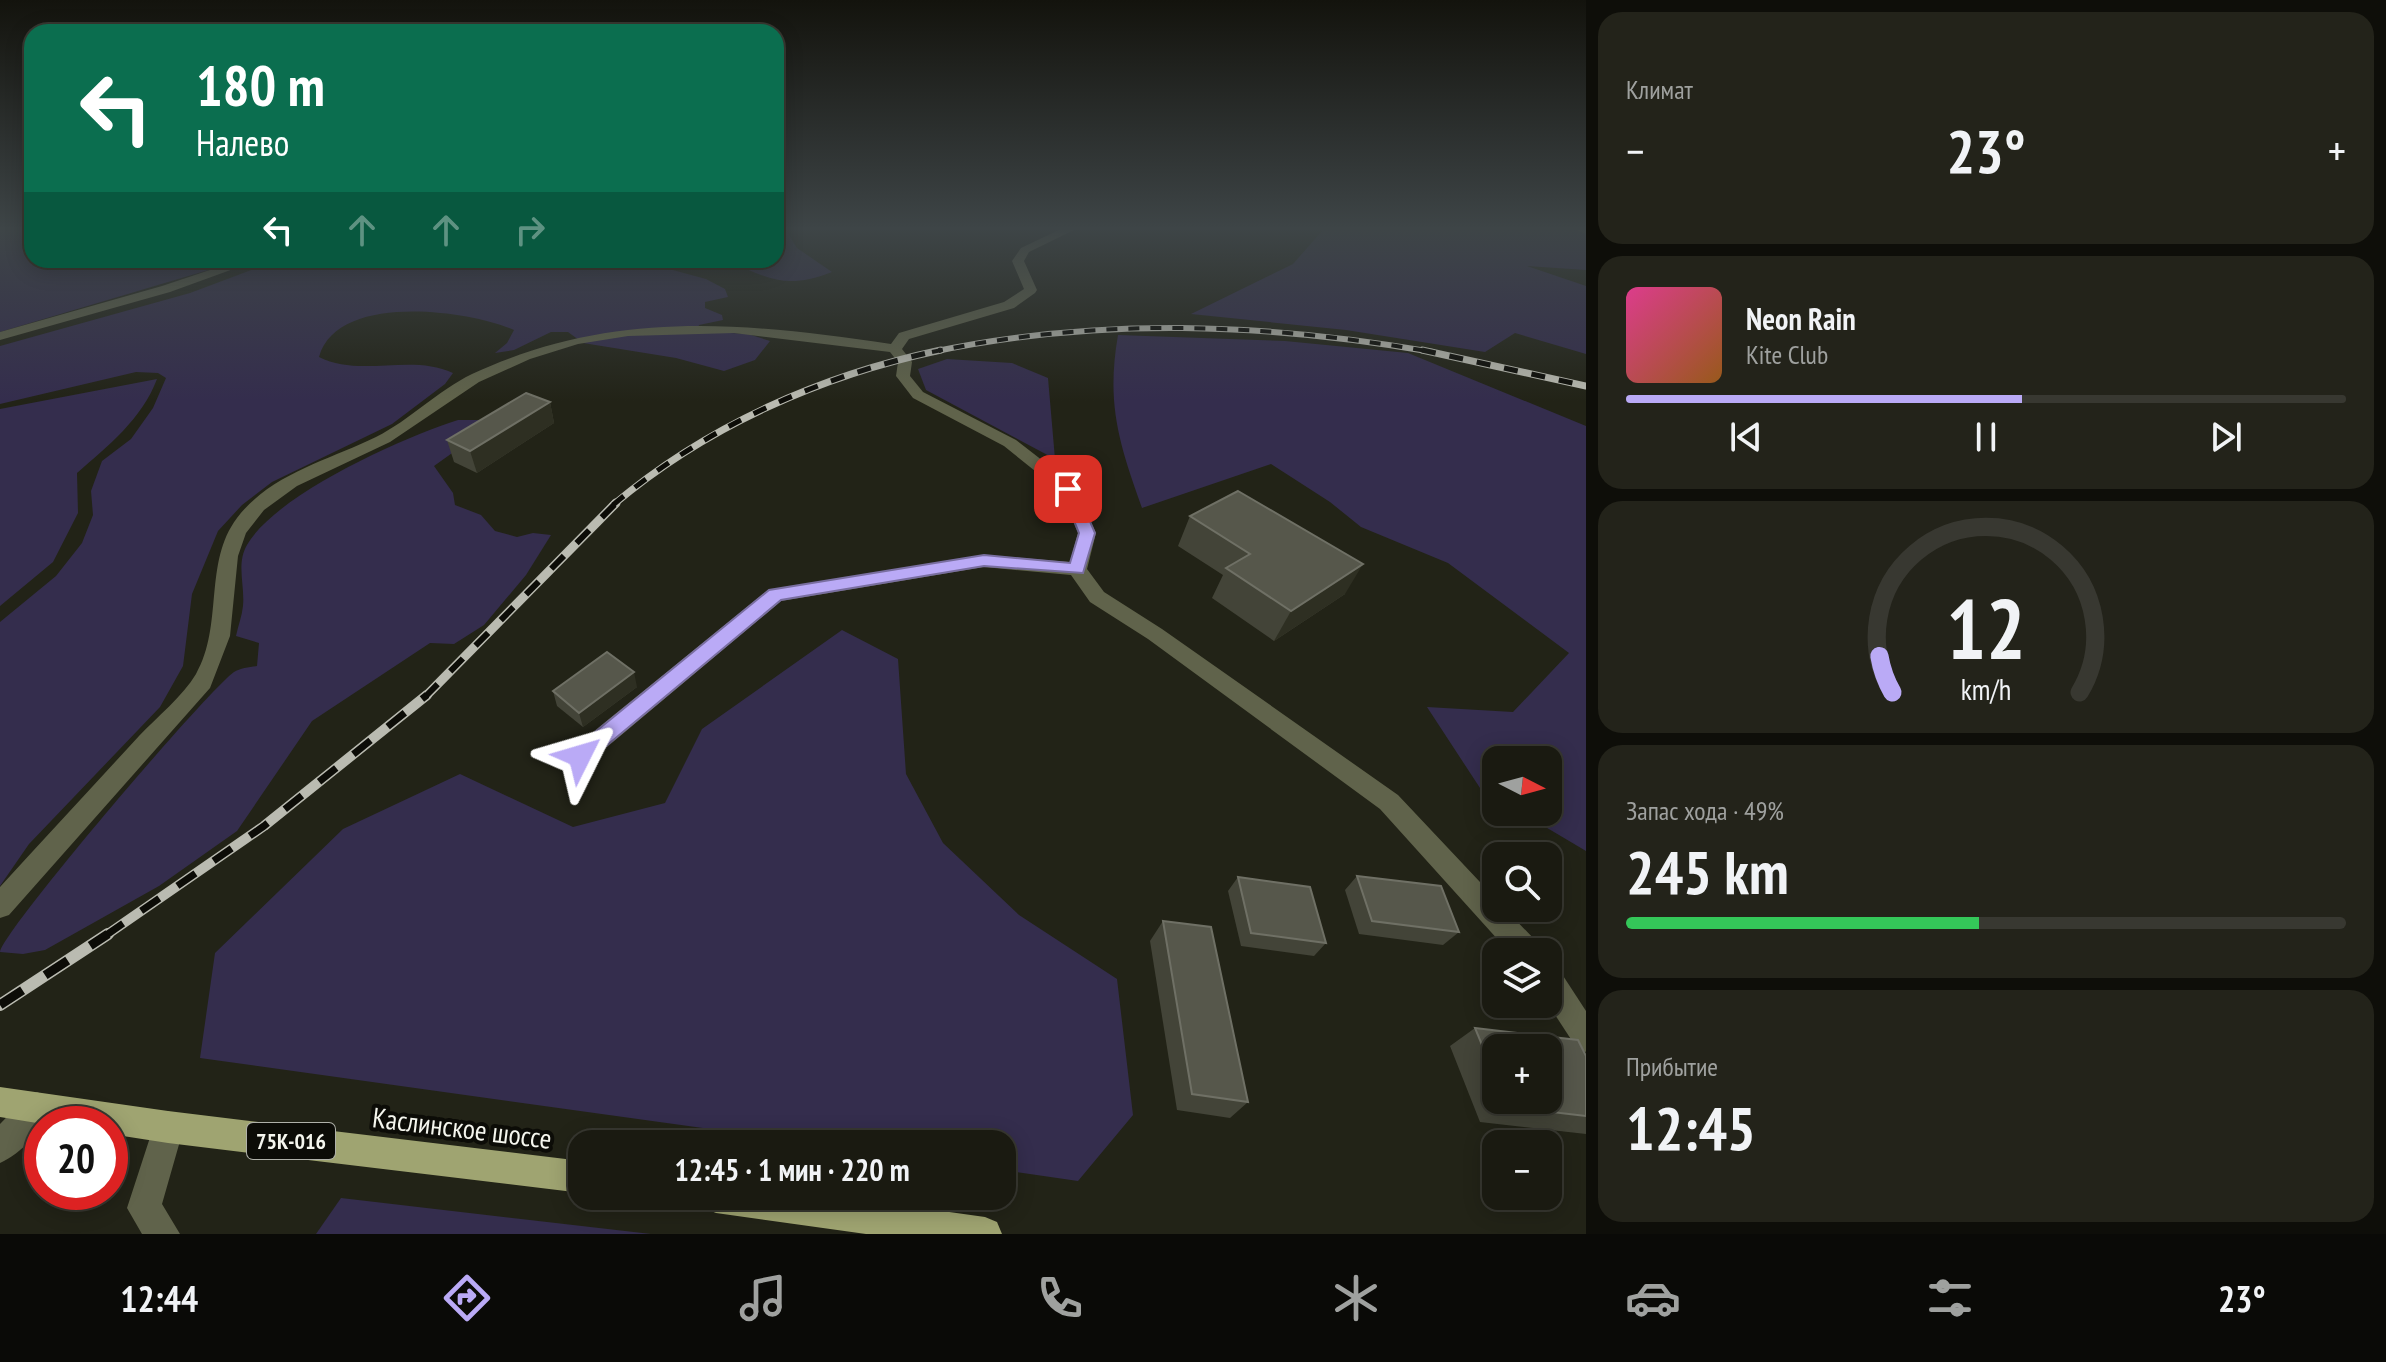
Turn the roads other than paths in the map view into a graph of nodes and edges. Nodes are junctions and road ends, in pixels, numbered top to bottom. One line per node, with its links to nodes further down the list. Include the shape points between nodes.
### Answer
1 (176, 286): 3 (street)
2 (1029, 286): 4 (street, via 1031,290 1009,305 904,336)
3 (0, 336)
4 (895, 349): 5 (street, via 905,362 903,376 918,395 1010,443 1068,489 1087,533); 7 (street, via 723,328 596,334 550,345 475,378 433,403 407,427 288,484 266,498 227,550 223,619 214,659 202,682)
5 (1077, 569): 6 (street, via 984,561 775,595); 8 (street, via 1097,597 1389,802)
6 (580, 756)
7 (0, 906)
8 (1514, 938)
9 (1562, 1000): 10 (street)
10 (1586, 1037)
11 (0, 1102): 12 (main road, Каслинское шоссе / 75К-016)
12 (25, 1106)
13 (128, 1121): 15 (main road, Каслинское шоссе / 75К-016)
14 (24, 1122): 16 (street)
15 (168, 1127): 17 (main road, Каслинское шоссе / 75К-016); 19 (street, via 144,1208)
16 (0, 1147)
17 (568, 1175)
18 (815, 1210): 20 (main road)
19 (163, 1234)
20 (985, 1234)

